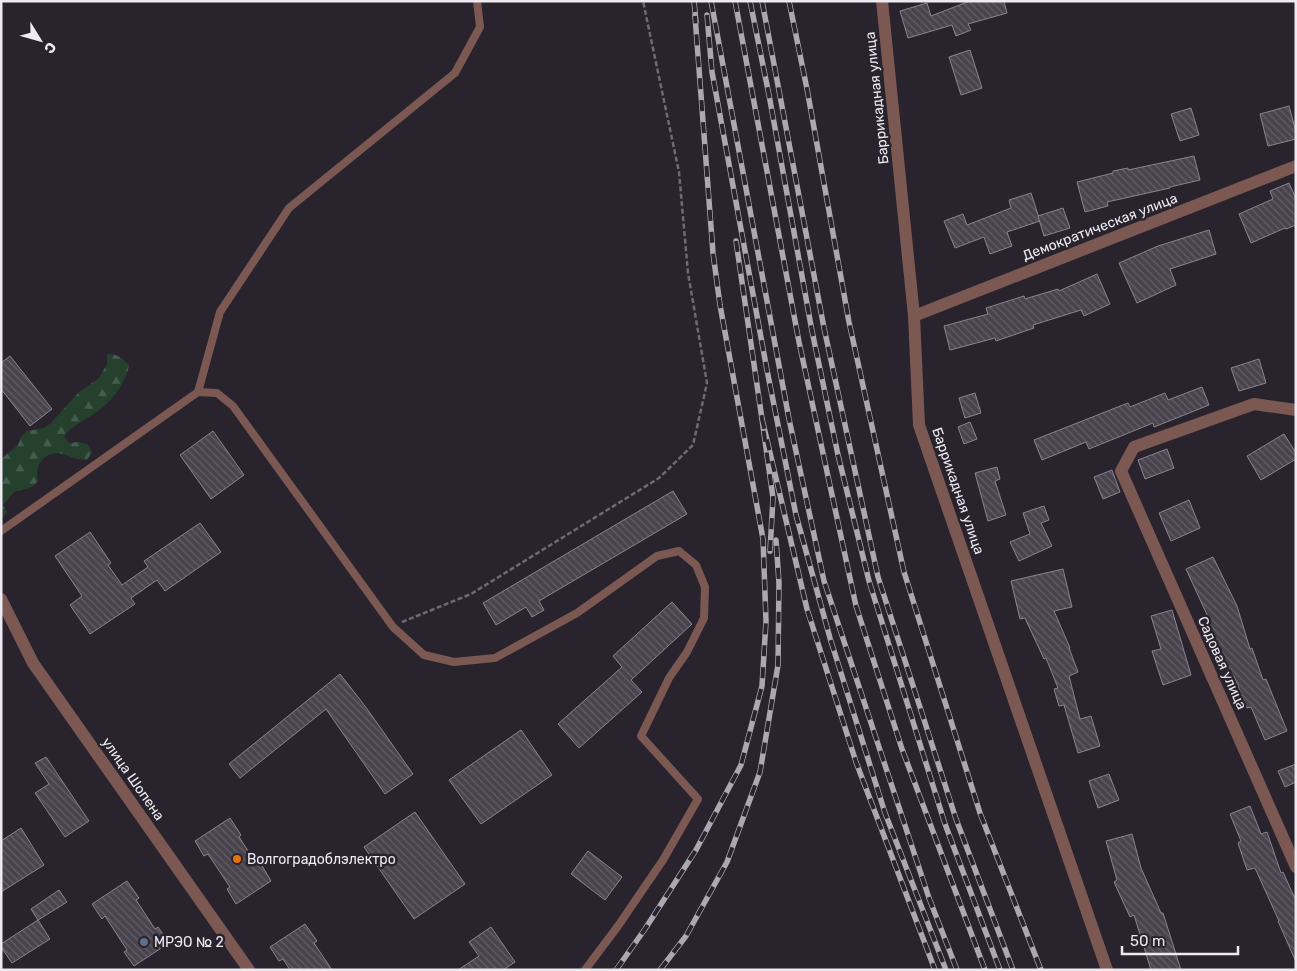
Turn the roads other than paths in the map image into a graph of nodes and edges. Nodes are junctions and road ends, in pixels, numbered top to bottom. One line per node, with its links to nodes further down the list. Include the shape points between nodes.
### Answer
1 (477, 1): 5 (lane, via 480,27 455,73 289,208 220,312)
2 (882, 1): 4 (street, Баррикадная улица)
3 (1296, 166): 4 (street, Демократическая улица)
4 (914, 316): 12 (street, Баррикадная улица, via 919,425)
5 (198, 392): 7 (lane); 11 (lane, via 217,392 233,406 393,627 424,655 454,662 495,658 577,613 657,556 679,551 696,565 705,587 704,618 640,736 698,799 663,860)
6 (1296, 410): 9 (street, Садовая улица, via 1254,404 1134,447 1122,471)
7 (1, 530)
8 (1, 599): 10 (street, улица Шопена, via 33,663)
9 (1296, 867)
10 (249, 970)
11 (584, 970)
12 (1107, 970)

